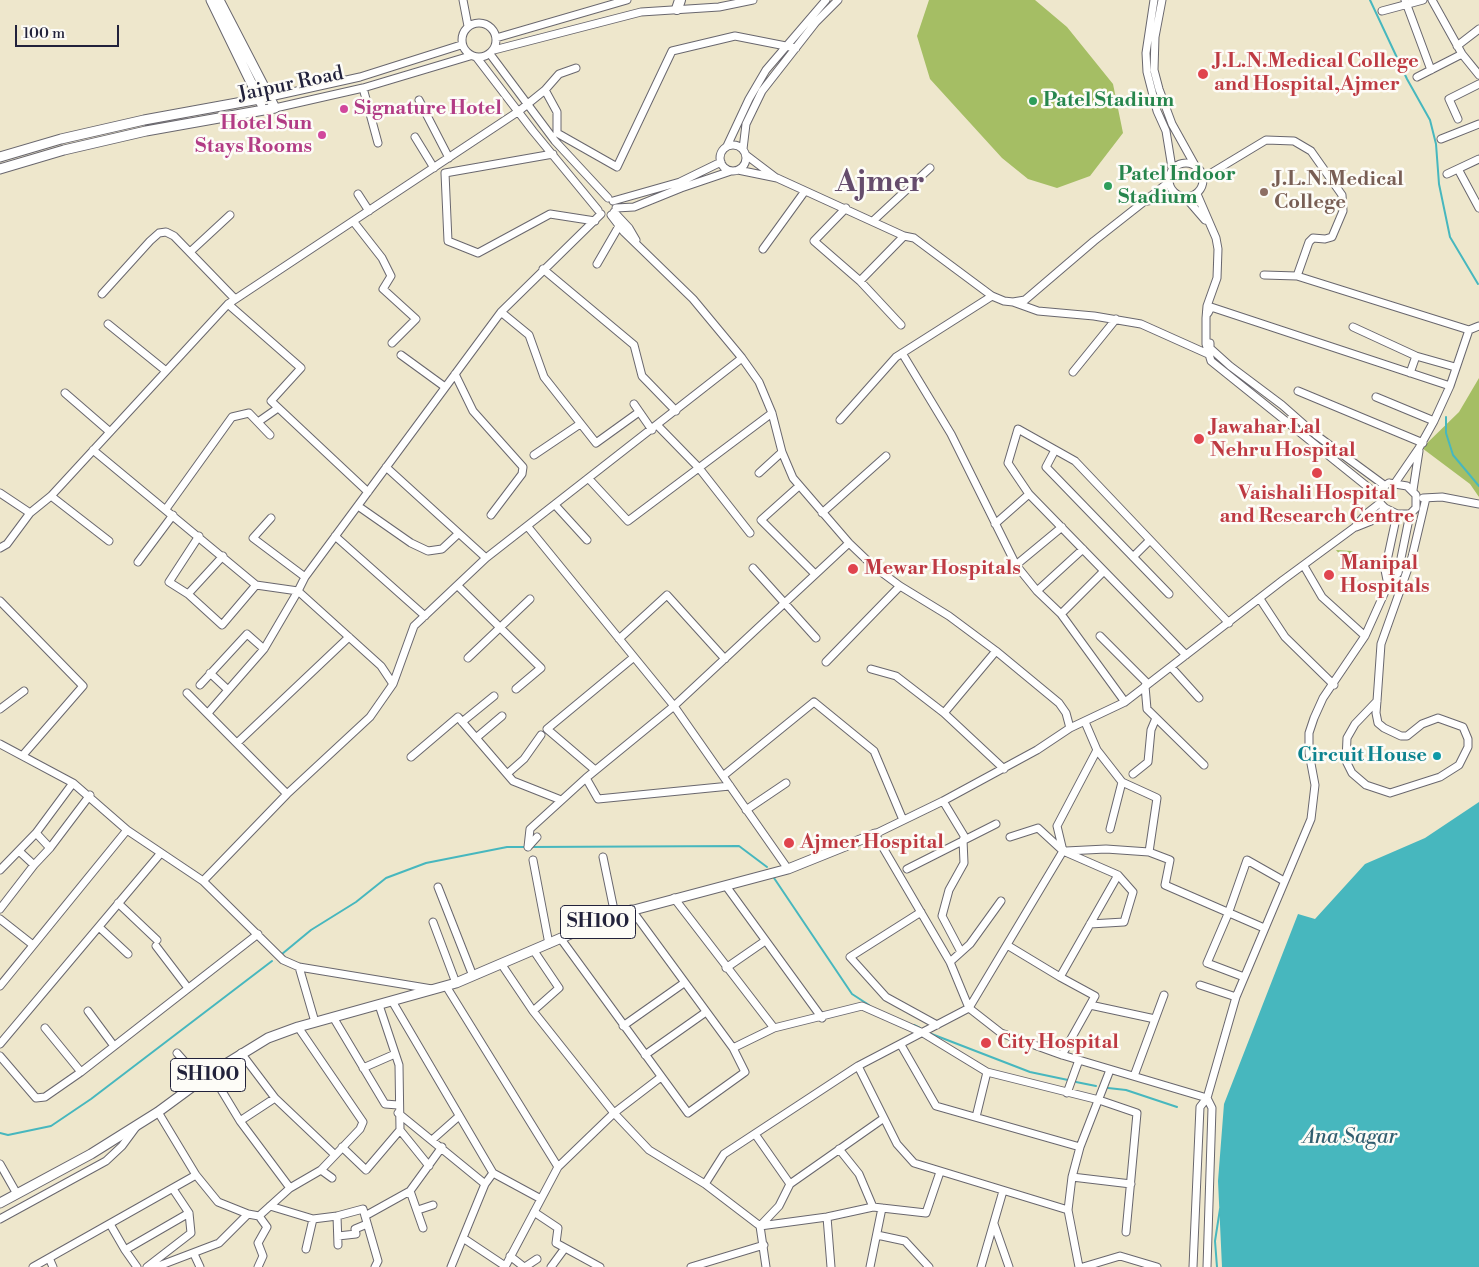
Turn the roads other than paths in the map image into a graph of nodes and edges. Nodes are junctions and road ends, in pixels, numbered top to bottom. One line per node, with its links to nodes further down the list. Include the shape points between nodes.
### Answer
1 (210, 0): 34 (main road)
2 (219, 0): 33 (main road)
3 (463, 0): 15 (street)
4 (754, 0): 13 (street, via 718,7)
5 (826, 0): 19 (street)
6 (838, 0): 21 (street)
7 (1154, 0): 54 (street, via 1146,53 1147,72 1166,131)
8 (1162, 0): 56 (street, via 1154,58 1156,80 1172,124)
9 (1423, 0): 12 (street)
10 (1432, 0): 20 (street)
11 (624, 1): 17 (street)
12 (1406, 2): 14 (street); 26 (street)
13 (679, 4): 22 (street)
14 (1382, 11)
15 (468, 26): 17 (street, via 482,23 494,31); 18 (street)
16 (1479, 29): 20 (street)
17 (496, 38): 22 (street)
18 (461, 45): 24 (street); 33 (street, Jaipur Road, via 360,77)
19 (787, 45): 21 (street); 31 (street); 32 (street, via 736,36 672,51 617,167 557,133 557,112)
20 (1457, 46): 23 (street)
21 (796, 48): 31 (street)
22 (492, 52): 24 (street); 36 (street)
23 (1462, 54): 26 (street); 27 (street)
24 (474, 57): 30 (street, Jaipur Road); 39 (street)
25 (576, 68): 32 (street, via 559,74)
26 (1431, 70): 28 (street)
27 (1479, 75)
28 (1417, 77)
29 (1479, 84): 40 (street, via 1449,99)
30 (363, 88): 37 (street, Jaipur Road); 44 (street)
31 (759, 89): 45 (street); 46 (street, via 746,124)
32 (545, 90): 36 (street)
33 (270, 97): 34 (main road, Jaipur Road); 37 (main road)
34 (259, 99): 38 (main road); 48 (main road, Jaipur Road, via 144,120)
35 (419, 100): 49 (street)
36 (527, 106): 39 (street); 69 (street)
37 (275, 108): 38 (main road, Jaipur Road)
38 (264, 110): 55 (main road, Jaipur Road, via 146,131)
39 (519, 112): 47 (street); 49 (street)
40 (1458, 119)
41 (1479, 124): 43 (street)
42 (415, 137): 52 (street)
43 (1441, 139)
44 (378, 142)
45 (727, 146): 46 (street, via 736,145); 51 (street, via 721,153)
46 (744, 152): 58 (street, via 744,166); 60 (street)
47 (553, 154): 73 (street); 77 (street, via 445,173 448,241 478,253 550,214)
48 (0, 157)
49 (449, 158): 52 (street)
50 (1479, 159): 57 (street)
51 (721, 162): 58 (street, via 726,169); 69 (street, via 680,182)
52 (434, 168): 72 (street)
53 (930, 168): 75 (street)
54 (1172, 168): 56 (street, via 1185,162); 62 (street)
55 (0, 169)
56 (1197, 169): 61 (street)
57 (1458, 169): 59 (street); 71 (street)
58 (734, 171): 60 (street); 69 (street, via 634,207)
59 (1447, 174)
60 (777, 178): 63 (street)
61 (1203, 178): 65 (street); 87 (street, via 1266,140 1294,141 1311,151 1342,195 1343,211 1332,236 1314,238 1309,242)
62 (1169, 182): 66 (street); 68 (street)
63 (805, 191): 70 (street); 82 (street)
64 (358, 194): 72 (street)
65 (1197, 194): 67 (street); 78 (street)
66 (1178, 196): 67 (street); 68 (street)
67 (1186, 198): 78 (street)
68 (1146, 201): 93 (street, via 1025,300)
69 (613, 207): 73 (street); 73 (street, via 600,201); 79 (street); 81 (street)
70 (846, 208): 75 (street); 88 (street, via 814,241)
71 (1479, 208)
72 (369, 211): 76 (street)
73 (600, 212): 77 (street)
74 (230, 215): 83 (street)
75 (874, 220): 80 (street)
76 (354, 221): 92 (street); 104 (street, via 382,258 390,276 383,289 416,319)
77 (595, 221): 85 (street)
78 (1209, 224): 91 (street, via 1216,238 1218,263 1218,278)
79 (619, 226): 81 (street); 84 (street)
80 (904, 236): 88 (street); 90 (street, via 914,238)
81 (640, 246): 109 (street, via 693,299)
82 (763, 249)
83 (190, 252): 89 (street, via 174,236 166,232 159,234); 92 (street)
84 (597, 264)
85 (543, 269): 96 (street); 124 (street, via 634,345 642,376)
86 (1264, 275): 87 (street)
87 (1297, 276): 103 (street)
88 (860, 281): 100 (street)
89 (102, 294)
90 (992, 296): 93 (street); 105 (street)
91 (1211, 298): 95 (street); 97 (street)
92 (235, 299): 94 (street)
93 (1013, 302): 98 (street, via 1038,311)
94 (228, 304): 111 (street); 123 (street, via 301,368 271,401)
95 (1211, 307): 97 (street); 113 (street); 117 (street, via 1210,348)
96 (501, 312): 114 (street); 130 (street, via 529,335 544,378)
97 (1206, 318): 106 (street)
98 (1116, 319): 106 (street, via 1140,324); 112 (street)
99 (108, 324): 111 (street)
100 (901, 325)
101 (1479, 326): 103 (street)
102 (1353, 327): 108 (street)
103 (1470, 330): 110 (street)
104 (392, 342)
105 (908, 349): 127 (street, via 896,357); 168 (street)
106 (1208, 354): 120 (street, via 1215,366)
107 (401, 355): 116 (street)
108 (1416, 356): 110 (street); 113 (street)
109 (742, 358): 124 (street); 126 (street, via 759,382)
110 (1455, 368): 115 (street)
111 (166, 370): 132 (street)
112 (1073, 372)
113 (1410, 373): 115 (street)
114 (455, 374): 116 (street); 166 (street, via 473,411 523,468 522,474)
115 (1450, 386): 128 (street)
116 (445, 387): 142 (street)
117 (1263, 390): 120 (street); 134 (street)
118 (1298, 391): 136 (street)
119 (65, 393): 132 (street)
120 (1258, 397): 135 (street)
121 (1376, 397): 128 (street)
122 (634, 404): 125 (street)
123 (278, 408): 129 (street); 150 (street)
124 (676, 411): 131 (street)
125 (639, 412): 130 (street, via 596,442); 131 (street)
126 (772, 413): 139 (street); 143 (street)
127 (840, 420)
128 (1434, 421): 136 (street)
129 (258, 422): 133 (street); 160 (street, via 249,413 232,417)
130 (580, 424): 140 (street)
131 (655, 428): 143 (street); 145 (street)
132 (110, 432): 137 (street)
133 (270, 434)
134 (1316, 435): 135 (street); 147 (street)
135 (1309, 441): 156 (street)
136 (1421, 445): 146 (street); 149 (street)
137 (93, 450): 153 (street); 160 (street)
138 (1055, 450): 152 (street, via 1018,429 1008,463); 177 (street, via 1075,461); 182 (street, via 1046,467)
139 (782, 452): 144 (street); 148 (street)
140 (534, 455)
141 (886, 456): 162 (street)
142 (386, 467): 150 (street); 172 (street)
143 (699, 468): 145 (street, via 628,521); 171 (street)
144 (759, 473)
145 (589, 479): 159 (street)
146 (1395, 483): 147 (street); 149 (street)
147 (1384, 485): 156 (street)
148 (799, 486): 162 (street); 189 (street, via 761,520)
149 (1413, 490): 155 (street)
150 (368, 492): 158 (street)
151 (0, 493): 161 (street)
152 (1029, 494): 168 (street); 170 (street)
153 (51, 496): 161 (street); 175 (street)
154 (1426, 498): 155 (street); 157 (street, via 1442,497); 232 (street, via 1412,557 1381,644)
155 (1418, 499): 164 (street)
156 (1381, 502): 163 (street); 186 (street, via 1355,527)
157 (1479, 504)
158 (358, 506): 172 (street, via 411,543 428,550 442,549); 174 (street)
159 (556, 506): 169 (street); 176 (street)
160 (166, 509): 165 (street)
161 (30, 513): 179 (street, via 8,544)
162 (822, 513): 178 (street)
163 (1397, 514): 164 (street); 192 (street, via 1385,570)
164 (1410, 514): 192 (street, via 1398,573)
165 (173, 515): 173 (street); 184 (street)
166 (491, 515)
167 (271, 518): 190 (street, via 253,538)
168 (995, 524): 185 (street)
169 (528, 527): 183 (street); 211 (street)
170 (1062, 528): 180 (street); 185 (street)
171 (750, 533)
172 (458, 534): 183 (street)
173 (198, 536): 181 (street); 197 (street, via 169,582)
174 (335, 536): 190 (street); 204 (street)
175 (109, 540)
176 (587, 540)
177 (1150, 540): 182 (street); 205 (street)
178 (849, 543): 189 (street); 194 (street)
179 (0, 548)
180 (1083, 549): 188 (street); 196 (street)
181 (223, 556): 191 (street); 197 (street)
182 (1133, 557): 198 (street)
183 (486, 558): 193 (street)
184 (138, 562)
185 (1016, 565): 196 (street)
186 (1304, 566): 200 (street); 208 (street, via 1322,597)
187 (752, 568): 202 (street)
188 (1104, 571): 203 (street); 214 (street)
189 (815, 574): 202 (street)
190 (305, 578): 195 (street)
191 (256, 585): 195 (street); 197 (street, via 222,625)
192 (1388, 585): 208 (street)
193 (458, 586): 204 (street); 206 (street)
194 (900, 586): 213 (street); 218 (street)
195 (298, 591): 209 (street); 212 (street)
196 (1037, 591): 203 (street)
197 (188, 594)
198 (1169, 594)
199 (530, 599): 206 (street)
200 (1260, 599): 205 (street); 223 (street, via 1286,637)
201 (0, 601): 248 (street, via 83,686)
202 (784, 603): 210 (street); 217 (street)
203 (1061, 614): 233 (street)
204 (425, 616): 222 (street, via 414,626)
205 (1229, 623): 214 (street)
206 (499, 628): 216 (street); 226 (street, via 541,668)
207 (1100, 636): 225 (street)
208 (1365, 636): 223 (street)
209 (349, 638): 222 (street, via 381,666); 245 (street)
210 (816, 638)
211 (619, 639): 215 (street); 217 (street, via 667,595)
212 (264, 649): 221 (street, via 247,634); 227 (street)
213 (996, 651): 237 (street); 242 (street, via 1059,703)
214 (1186, 655): 219 (street)
215 (634, 657): 234 (street); 252 (street, via 547,729)
216 (468, 658)
217 (725, 659): 234 (street)
218 (826, 662)
219 (1171, 667): 225 (street); 231 (street)
220 (871, 669): 237 (street, via 896,676)
221 (210, 673): 224 (street); 227 (street)
222 (393, 684): 261 (street, via 370,717)
223 (1334, 684): 287 (street, via 1323,698 1309,733 1315,802 1303,839)
224 (200, 685)
225 (1147, 685): 233 (street); 239 (street, via 1147,709)
226 (516, 689)
227 (228, 690): 236 (street)
228 (24, 691): 235 (street)
229 (187, 693): 236 (street)
230 (494, 696): 240 (street)
231 (1199, 698)
232 (1378, 701): 232 (street, via 1355,724 1347,738 1346,761 1352,774 1366,785 1390,793 1440,777 1459,766 1468,747 1463,727 1438,718 1422,724 1407,736 1394,734 1378,723)
233 (1125, 702): 241 (street)
234 (674, 706): 252 (street); 255 (street)
235 (0, 709)
236 (208, 713): 245 (street)
237 (944, 713): 251 (street)
238 (502, 716): 244 (street)
239 (1156, 718): 250 (street); 254 (street, via 1150,730 1148,762)
240 (462, 722): 244 (street); 249 (street, via 458,717)
241 (1084, 722): 242 (street); 247 (street)
242 (1070, 728): 251 (street)
243 (541, 735): 253 (street, via 524,759)
244 (476, 738): 253 (street)
245 (237, 743): 261 (street)
246 (0, 744): 248 (street)
247 (1097, 750): 257 (street); 277 (street, via 1057,826)
248 (23, 755): 258 (street)
249 (411, 757)
250 (1204, 765)
251 (1004, 768): 264 (street)
252 (595, 770): 256 (street)
253 (507, 774): 263 (street, via 513,781)
254 (1133, 774)
255 (723, 776): 260 (street); 266 (street, via 814,702 874,751)
256 (586, 778): 260 (street, via 598,799); 263 (street)
257 (1122, 782): 268 (street); 278 (street, via 1157,798)
258 (72, 783): 262 (street); 270 (street)
259 (786, 783): 265 (street)
260 (730, 786): 265 (street)
261 (286, 794): 288 (street)
262 (90, 795): 269 (street); 275 (street)
263 (561, 800): 272 (street, via 530,829 528,847)
264 (943, 801): 266 (street); 274 (street)
265 (746, 810): 285 (street)
266 (903, 820): 271 (street)
267 (996, 824): 274 (street)
268 (1110, 829)
269 (127, 830): 279 (street); 308 (street)
270 (36, 834): 275 (street); 276 (street)
271 (875, 834): 285 (main road, SH100); 296 (street)
272 (537, 837)
273 (1010, 837): 277 (street, via 1038,828)
274 (964, 839): 283 (street); 311 (street, via 964,863 949,890 942,916)
275 (50, 848): 282 (street)
276 (19, 851): 282 (street); 284 (street)
277 (1063, 851): 278 (street, via 1106,848); 286 (street); 309 (street)
278 (1149, 852): 297 (street, via 1170,860 1165,885)
279 (160, 854): 288 (street); 293 (street)
280 (603, 857): 298 (street)
281 (533, 860): 307 (street)
282 (34, 866): 294 (street)
283 (907, 868)
284 (0, 870)
285 (785, 870): 289 (main road, SH100)
286 (1118, 875): 301 (street); 301 (street, via 1133,892 1124,922)
287 (1284, 880): 297 (street, via 1247,860); 303 (street)
288 (203, 881): 304 (street)
289 (726, 886): 291 (main road, SH100); 306 (street)
290 (438, 888): 317 (street)
291 (674, 898): 295 (main road, SH100); 316 (street)
292 (1000, 901): 311 (street, via 981,930)
293 (118, 903): 302 (street); 325 (street, via 156,943)
294 (0, 909)
295 (632, 909): 298 (main road, SH100); 321 (street)
296 (921, 912): 313 (street); 342 (street, via 850,958 886,997)
297 (1228, 914): 303 (street); 319 (street, via 1207,963)
298 (615, 915): 305 (main road, SH100)
299 (0, 919): 308 (street)
300 (433, 922): 320 (street)
301 (1090, 924): 318 (street)
302 (99, 927): 312 (street); 348 (street)
303 (1264, 928): 319 (street)
304 (258, 934): 315 (street, via 283,960); 325 (street)
305 (561, 939): 307 (main road, SH100); 343 (street)
306 (765, 942): 316 (street); 339 (street)
307 (549, 944): 310 (main road, SH100)
308 (33, 945): 323 (street)
309 (1007, 945): 318 (street); 334 (street)
310 (534, 951): 314 (main road, SH100); 336 (street, via 559,988)
311 (961, 952): 313 (street)
312 (128, 954)
313 (950, 962): 334 (street)
314 (502, 965): 317 (main road, SH100); 336 (street)
315 (300, 967): 326 (street); 341 (street)
316 (726, 968): 346 (street)
317 (473, 976): 320 (main road, SH100)
318 (1060, 977): 328 (street)
319 (1244, 977): 329 (street)
320 (456, 983): 324 (main road, SH100)
321 (684, 984): 337 (street); 343 (street)
322 (1200, 985): 329 (street)
323 (0, 986)
324 (446, 986): 326 (main road, SH100); 392 (street)
325 (188, 988): 350 (street)
326 (435, 990): 330 (main road, SH100)
327 (1164, 995): 340 (street)
328 (1095, 996): 332 (street); 333 (street)
329 (1236, 997): 370 (street)
330 (392, 1001): 331 (main road, SH100); 375 (street)
331 (379, 1005): 338 (main road, SH100); 354 (street)
332 (1090, 1005): 333 (street); 356 (street)
333 (1099, 1007): 340 (street)
334 (968, 1008): 342 (street); 356 (street, via 1001,1033)
335 (88, 1011): 350 (street)
336 (533, 1011): 374 (street)
337 (706, 1012): 351 (street); 355 (street)
338 (333, 1017): 341 (main road, SH100); 360 (street)
339 (822, 1018): 346 (street); 347 (street, via 862,1006)
340 (1155, 1019): 365 (street)
341 (315, 1022): 344 (main road, SH100)
342 (937, 1025): 347 (street)
343 (623, 1026): 355 (street)
344 (298, 1027): 353 (main road, SH100); 385 (street, via 363,1122)
345 (45, 1028): 362 (street)
346 (774, 1028): 351 (street)
347 (923, 1033): 349 (street); 363 (street)
348 (0, 1044)
349 (901, 1045): 359 (street); 376 (street, via 936,1106)
350 (114, 1046): 362 (street)
351 (733, 1048): 366 (street, via 748,1073 688,1113)
352 (177, 1053): 367 (street)
353 (241, 1053): 364 (main road, SH100); 369 (street)
354 (396, 1054): 360 (street); 372 (street, via 399,1065)
355 (645, 1055): 366 (street)
356 (1062, 1055): 358 (street)
357 (0, 1056): 362 (street, via 36,1098 45,1097)
358 (1079, 1060): 361 (street); 368 (street)
359 (858, 1066): 377 (street); 383 (street)
360 (363, 1068): 372 (street, via 385,1104)
361 (1110, 1070): 365 (street); 371 (street)
362 (81, 1072)
363 (987, 1072): 368 (street); 376 (street)
364 (211, 1073): 367 (main road, SH100); 379 (street)
365 (1134, 1076): 370 (street)
366 (661, 1077): 374 (street)
367 (200, 1080): 373 (main road, SH100)
368 (1066, 1093): 371 (street)
369 (275, 1098): 379 (street); 389 (street)
370 (1207, 1098): 378 (street, via 1200,1107); 380 (street, via 1212,1108)
371 (1099, 1100): 387 (street); 402 (street, via 1137,1113)
372 (398, 1109): 382 (street); 384 (street)
373 (158, 1112): 381 (main road, SH100); 396 (street)
374 (614, 1113): 392 (street); 400 (street, via 649,1150)
375 (458, 1117): 384 (street); 395 (street)
376 (976, 1117): 387 (street)
377 (884, 1118): 388 (street); 394 (street, via 897,1144 914,1163)
378 (1200, 1120): 380 (street); 469 (street)
379 (240, 1121): 403 (street)
380 (1212, 1122): 470 (street)
381 (138, 1125): 407 (main road, SH100); 423 (street, via 106,1161)
382 (400, 1130): 385 (street, via 366,1170); 391 (street)
383 (754, 1134): 400 (street, via 724,1154); 401 (street)
384 (432, 1140): 386 (street)
385 (342, 1147): 389 (street)
386 (442, 1147): 391 (street); 399 (street)
387 (1080, 1147): 397 (street)
388 (839, 1149): 401 (street); 412 (street, via 860,1174)
389 (334, 1154): 393 (street)
390 (0, 1164): 407 (street)
391 (429, 1166): 405 (street)
392 (558, 1167): 408 (street)
393 (321, 1170): 398 (street); 403 (street)
394 (940, 1172): 406 (street); 413 (street, via 926,1213)
395 (492, 1173): 399 (street); 408 (street)
396 (196, 1175): 404 (street); 418 (street, via 218,1202)
397 (1072, 1176): 402 (street); 415 (street)
398 (332, 1178)
399 (485, 1184): 433 (street)
400 (705, 1184): 428 (street)
401 (790, 1184): 428 (street, via 779,1206)
402 (1132, 1184): 430 (street)
403 (290, 1188): 411 (street)
404 (173, 1189): 417 (street); 425 (street)
405 (410, 1191): 414 (street); 421 (street)
406 (1002, 1191): 415 (street); 427 (street)
407 (17, 1194): 409 (main road, SH100)
408 (541, 1199): 416 (street)
409 (0, 1203)
410 (434, 1205): 414 (street)
411 (270, 1206): 419 (street); 424 (street)
412 (873, 1207): 413 (street); 422 (street)
413 (882, 1208): 431 (street)
414 (418, 1210): 429 (street)
415 (1068, 1210): 466 (street)
416 (534, 1212): 437 (street, via 558,1228 556,1243); 442 (street)
417 (189, 1213): 439 (street); 449 (street, via 190,1233)
418 (248, 1214): 419 (street); 441 (street, via 219,1243)
419 (260, 1216): 452 (street, via 267,1227 258,1243 263,1256)
420 (338, 1216): 421 (street, via 363,1209); 424 (street); 432 (street)
421 (365, 1216): 426 (street)
422 (827, 1217): 428 (street); 461 (street)
423 (0, 1218)
424 (313, 1219): 438 (street)
425 (110, 1224): 439 (street); 443 (street)
426 (367, 1224): 432 (street, via 355,1229 356,1234); 453 (street, via 378,1261)
427 (993, 1224): 434 (street); 440 (street)
428 (760, 1226): 436 (street)
429 (423, 1228)
430 (1126, 1232)
431 (877, 1235): 462 (street); 463 (street, via 905,1241)
432 (338, 1236): 435 (street)
433 (463, 1238): 454 (street); 455 (street)
434 (999, 1240): 440 (street); 465 (street)
435 (338, 1245)
436 (764, 1245): 445 (street); 460 (street)
437 (565, 1248): 457 (street); 458 (street)
438 (306, 1249)
439 (125, 1250): 448 (street)
440 (985, 1253): 464 (street)
441 (194, 1254): 450 (street); 451 (street)
442 (510, 1256): 455 (street); 456 (street)
443 (49, 1258): 446 (street); 447 (street)
444 (537, 1259): 456 (street)
445 (700, 1266): 459 (street)
446 (33, 1267)
447 (53, 1267)
448 (137, 1267)
449 (147, 1267)
450 (156, 1267)
451 (200, 1267)
452 (258, 1267)
453 (375, 1267)
454 (451, 1267)
455 (505, 1267)
456 (524, 1267)
457 (551, 1267)
458 (600, 1267)
459 (691, 1267)
460 (766, 1267)
461 (831, 1267)
462 (870, 1267)
463 (929, 1267)
464 (981, 1267)
465 (1008, 1267)
466 (1079, 1267)
467 (1083, 1267): 468 (street, via 1120,1256)
468 (1157, 1267)
469 (1193, 1267)
470 (1206, 1267)

